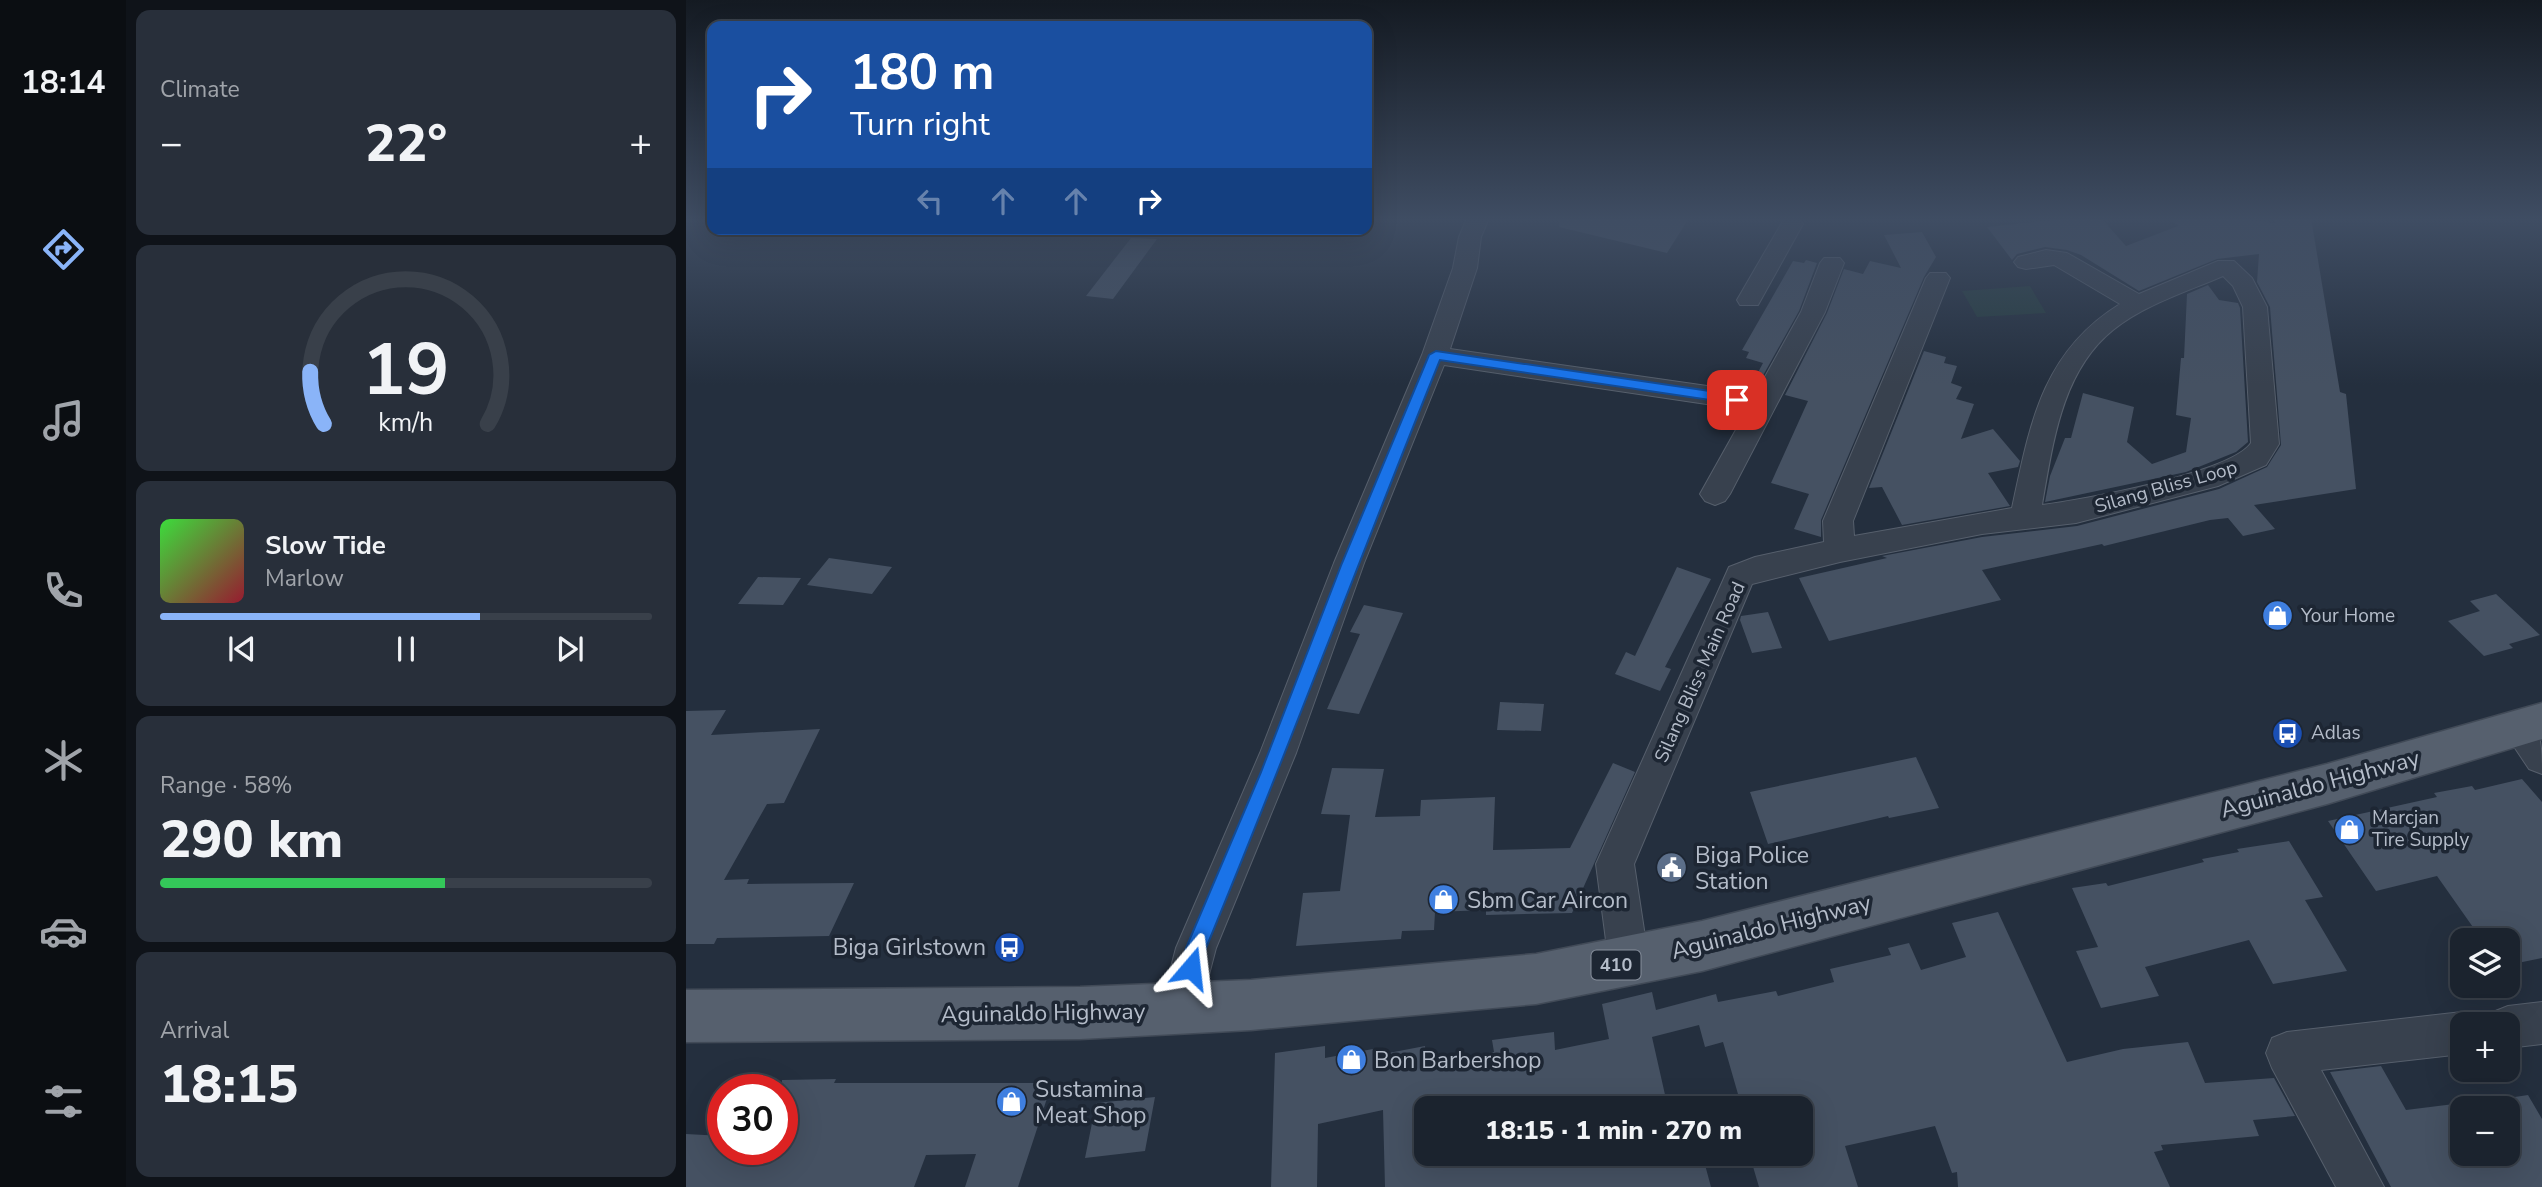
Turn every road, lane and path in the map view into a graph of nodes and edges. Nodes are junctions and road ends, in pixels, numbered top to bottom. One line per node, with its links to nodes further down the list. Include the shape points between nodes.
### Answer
1 (1463, 273): 10 (street)
2 (1764, 273): 8 (street)
3 (1828, 273): 11 (street, via 1813,312)
4 (2085, 273): 9 (street)
5 (2209, 273): 9 (street, Silang Bliss Loop)
6 (2234, 273): 13 (street, Silang Bliss Loop, via 2255,307 2265,444 2256,458 2208,479 2076,512)
7 (1938, 278): 14 (street, via 1838,522)
8 (1749, 300)
9 (2138, 304): 13 (street, Silang Bliss Loop, via 2100,328 2070,358 2046,420)
10 (1436, 355): 11 (street); 17 (street, via 1196,948)
11 (1761, 404): 12 (street)
12 (1715, 494)
13 (2025, 518): 14 (street, Silang Bliss Main Road)
14 (1840, 550): 16 (street, Silang Bliss Main Road, via 1740,576 1615,864)
15 (2534, 735): 16 (main road, Aguinaldo Highway / 410)
16 (1629, 963): 17 (main road, Aguinaldo Highway / 410, via 1447,989)
17 (1181, 1009): 18 (main road, Aguinaldo Highway / 410, via 1014,1015)
18 (686, 1016)
19 (2542, 1023): 20 (street)
20 (2520, 1026)
21 (2450, 1033): 22 (street, via 2287,1053)
22 (2361, 1187)

